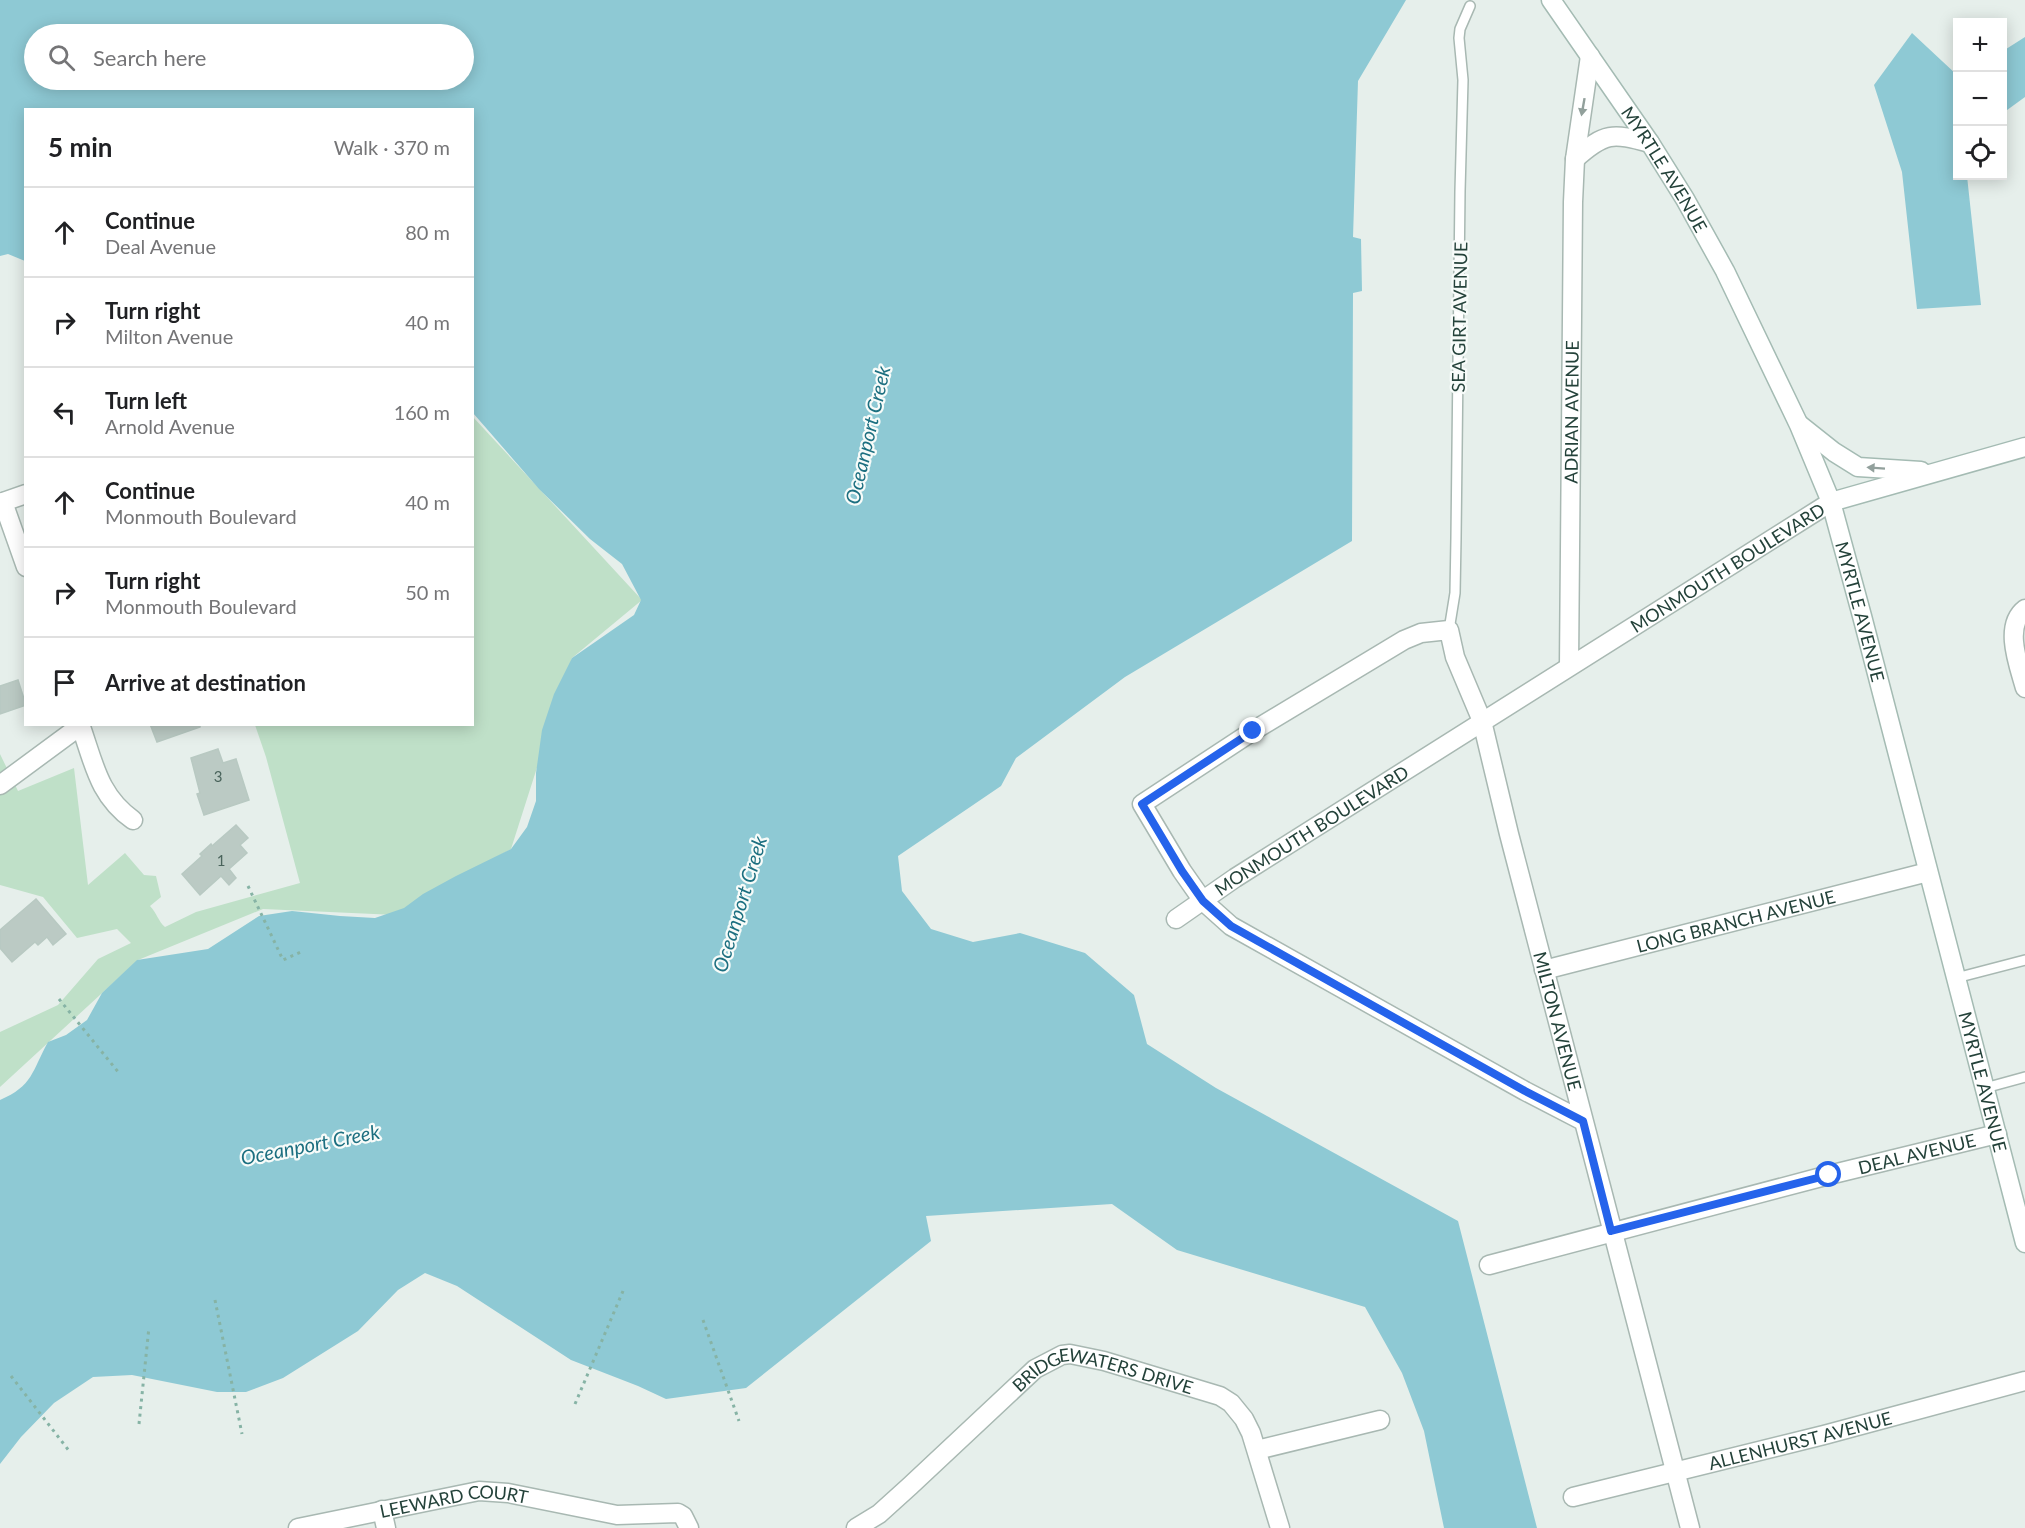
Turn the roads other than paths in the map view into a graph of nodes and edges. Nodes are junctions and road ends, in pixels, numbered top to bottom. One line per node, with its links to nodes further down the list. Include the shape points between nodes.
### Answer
1 (1551, 0): 3 (street, MYRTLE AVENUE)
2 (1470, 6): 14 (lane, SEA GIRT AVENUE, via 1460,29 1463,80 1455,593)
3 (1590, 56): 4 (street, MYRTLE AVENUE); 5 (street, ADRIAN AVENUE, one-way to 5)
4 (1650, 143): 5 (street, via 1624,136 1609,137 1593,142); 6 (street, MYRTLE AVENUE, via 1725,271)
5 (1575, 159): 15 (street, ADRIAN AVENUE)
6 (1799, 424): 8 (street, one-way to 6, via 1858,467); 11 (street, MYRTLE AVENUE)
7 (2025, 447): 8 (street, MONMOUTH BOULEVARD)
8 (1935, 472): 11 (street, MONMOUTH BOULEVARD)
9 (24, 495): 10 (street)
10 (2, 502): 12 (street)
11 (1831, 502): 15 (street, MONMOUTH BOULEVARD); 22 (street, MYRTLE AVENUE)
12 (24, 562)
13 (2025, 609): 16 (street, via 2015,622 2014,634)
14 (1449, 630): 17 (street, via 1455,657); 23 (street, MONMOUTH BOULEVARD, via 1421,633 1395,645 1142,804)
15 (1569, 666): 17 (street, MONMOUTH BOULEVARD)
16 (2025, 688)
17 (1482, 721): 23 (street, MONMOUTH BOULEVARD); 26 (street, MILTON AVENUE)
18 (79, 726): 20 (street)
19 (80, 726): 21 (street, via 105,792)
20 (0, 785)
21 (133, 820)
22 (1928, 872): 26 (street, LONG BRANCH AVENUE); 27 (street, MYRTLE AVENUE)
23 (1203, 901): 24 (street, MONMOUTH BOULEVARD); 30 (street, via 1231,926)
24 (1176, 919)
25 (2025, 960): 27 (lane)
26 (1544, 970): 30 (street, MILTON AVENUE)
27 (1956, 978): 29 (street, MYRTLE AVENUE)
28 (2025, 1077): 29 (lane)
29 (1985, 1088): 31 (street, MYRTLE AVENUE)
30 (1583, 1121): 32 (street, MILTON AVENUE)
31 (1997, 1134): 32 (street, DEAL AVENUE); 33 (street, MYRTLE AVENUE)
32 (1611, 1231): 34 (street, DEAL AVENUE); 38 (street, MILTON AVENUE)
33 (2025, 1243)
34 (1489, 1265)
35 (2025, 1381): 38 (street, ALLENHURST AVENUE)
36 (1380, 1420): 37 (street)
37 (1257, 1449): 44 (street, BRIDGEWATERS DRIVE, via 1244,1419 1220,1396 1104,1361 1062,1355 1035,1369 879,1514); 45 (street, BRIDGEWATERS DRIVE)
38 (1675, 1473): 39 (street, ALLENHURST AVENUE); 46 (street, MILTON AVENUE)
39 (1573, 1497)
40 (382, 1510): 41 (street, LEEWARD COURT); 42 (street); 43 (street, LEEWARD COURT, via 479,1491 508,1492 609,1513 678,1513)
41 (298, 1528)
42 (386, 1528)
43 (689, 1528)
44 (856, 1528)
45 (1280, 1528)
46 (1690, 1528)

